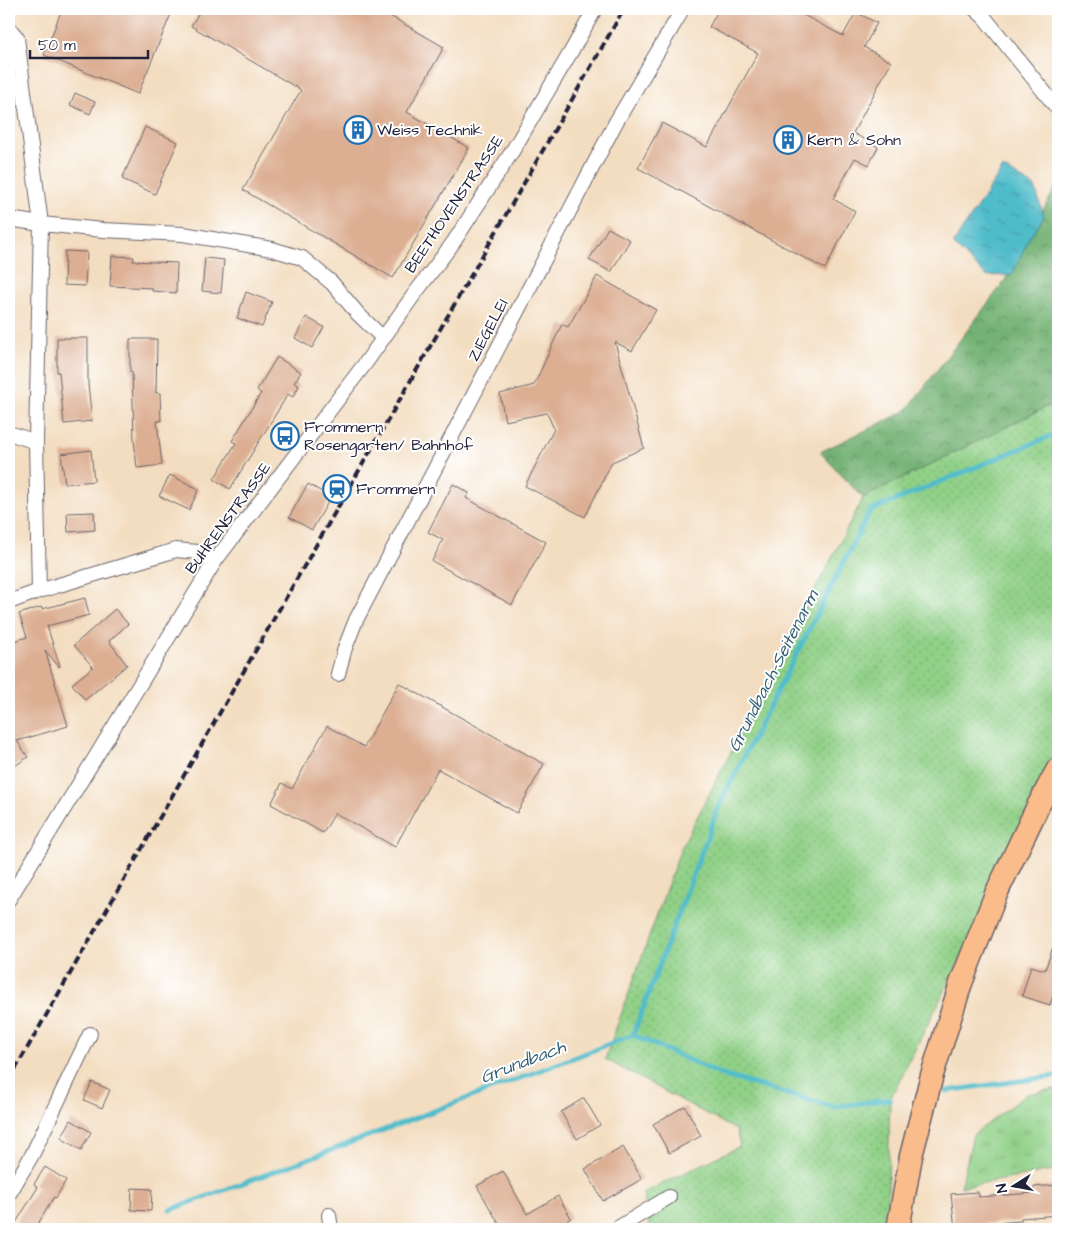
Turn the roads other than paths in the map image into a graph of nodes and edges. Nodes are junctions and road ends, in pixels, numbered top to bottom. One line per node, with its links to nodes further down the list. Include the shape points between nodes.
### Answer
1 (595, 9): 8 (street, BEETHOVENSTRASSE, via 508,158 453,243)
2 (682, 9): 14 (street, ZIEGELEI, via 616,122 356,620)
3 (975, 9): 5 (street)
4 (9, 28): 7 (street, via 16,38)
5 (1058, 109)
6 (9, 218): 7 (street)
7 (42, 224): 8 (street, via 183,234 272,249 302,258 332,283); 10 (street)
8 (383, 338): 11 (street, BUHRENSTRASSE)
9 (9, 434): 10 (street)
10 (36, 442): 12 (street)
11 (215, 561): 12 (street, via 198,552 176,550); 16 (street, BUHRENSTRASSE)
12 (39, 592): 13 (street)
13 (9, 602)
14 (338, 674)
15 (1058, 768): 23 (main road, via 996,894 961,983 911,1156)
16 (9, 899)
17 (90, 1034): 18 (street, via 32,1155)
18 (9, 1194)
19 (669, 1197): 22 (street)
20 (329, 1215): 21 (street)
21 (331, 1229)
22 (616, 1229)
23 (898, 1229)

